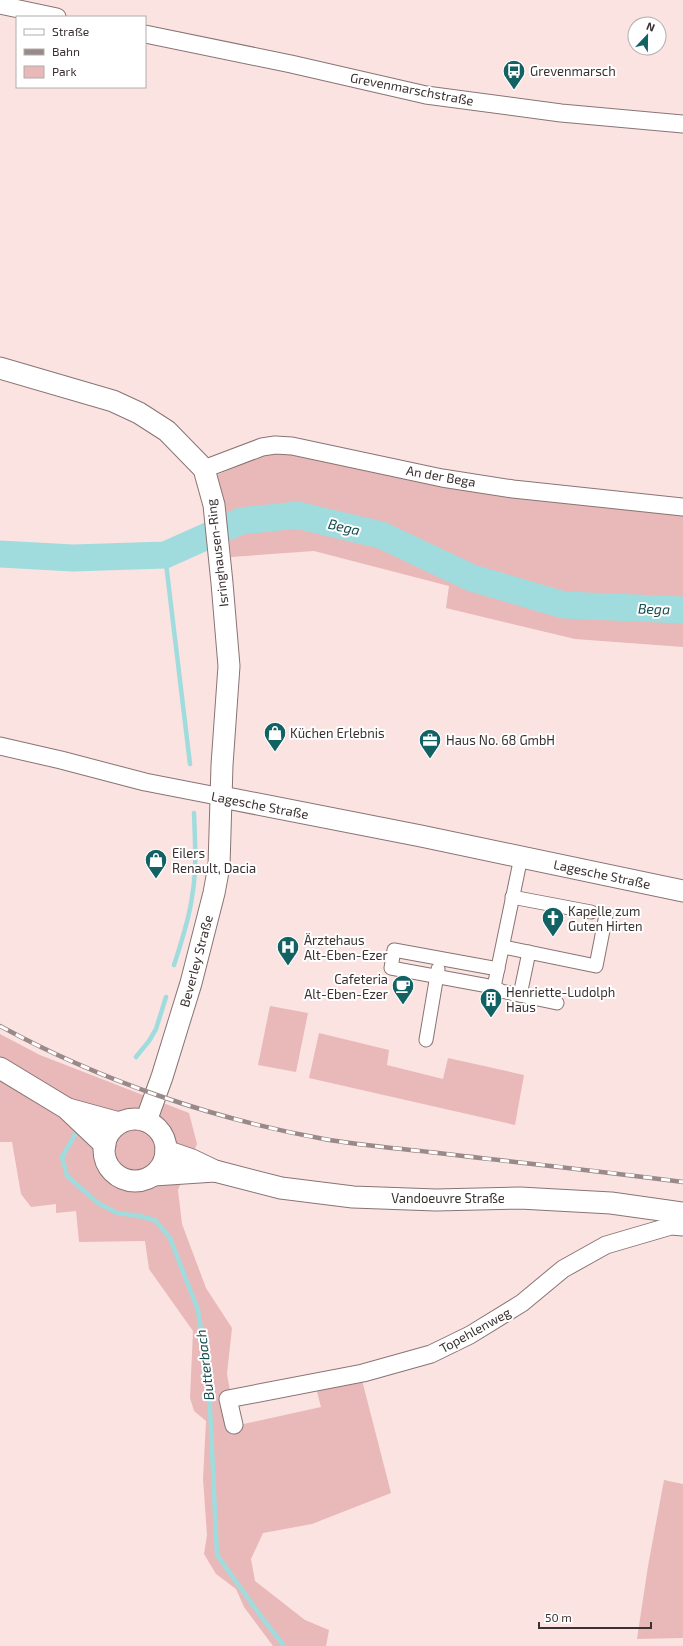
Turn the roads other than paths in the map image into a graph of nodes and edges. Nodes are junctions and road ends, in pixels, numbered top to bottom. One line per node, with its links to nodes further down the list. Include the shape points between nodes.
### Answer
1 (0, 4): 2 (street)
2 (53, 16)
3 (146, 34): 4 (street, Grevenmarschstraße, via 426,95 561,113)
4 (683, 124)
5 (0, 368): 6 (street, Isringhausen-Ring, via 113,401 139,413 167,431)
6 (204, 469): 7 (street, An der Bega, via 262,447 292,446 442,478 513,489); 9 (street, Isringhausen-Ring, via 214,504 229,666)
7 (683, 507)
8 (0, 746): 9 (street, Lagesche Straße, via 145,782)
9 (222, 797): 10 (street, Lagesche Straße); 26 (street, Beverley Straße, via 219,866 214,893 187,998)
10 (521, 857): 11 (street, Lagesche Straße); 12 (street)
11 (683, 891)
12 (512, 897): 13 (street); 15 (street)
13 (590, 912)
14 (606, 915): 16 (street, via 596,966)
15 (504, 947): 16 (street); 18 (street)
16 (529, 952): 21 (street)
17 (440, 959): 18 (street); 19 (street); 19 (street, via 394,950 391,968)
18 (498, 969): 20 (street)
19 (436, 977): 20 (street); 23 (street)
20 (494, 987): 21 (street)
21 (520, 995): 22 (street)
22 (557, 1003)
23 (426, 1040)
24 (0, 1068): 25 (street)
25 (66, 1108): 27 (street); 28 (street)
26 (146, 1121): 27 (street, via 137,1119); 29 (street, via 163,1136)
27 (119, 1124): 28 (street, via 110,1133)
28 (105, 1145): 31 (street, via 107,1163 119,1177 137,1181)
29 (166, 1151): 30 (street, Vandoeuvre Straße); 31 (street, via 163,1164)
30 (215, 1171): 31 (street, Vandoeuvre Straße); 32 (street, Vandoeuvre Straße, via 281,1188 353,1197 436,1200 520,1198 612,1203)
31 (154, 1175)
32 (683, 1213)
33 (683, 1227): 34 (street, Topehlenweg, via 671,1226 606,1245 563,1269 522,1303 470,1335 431,1354 363,1373 228,1399)
34 (234, 1425)

